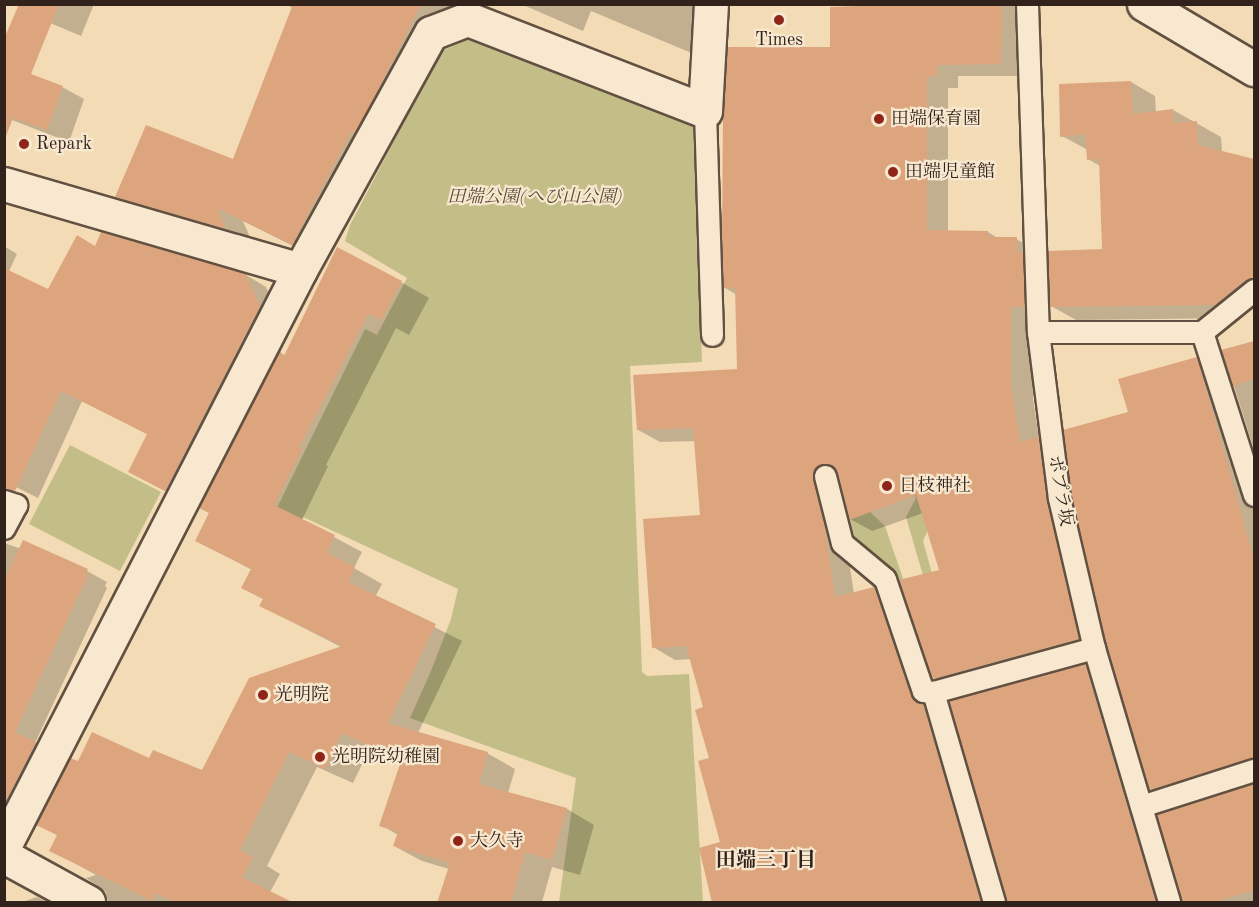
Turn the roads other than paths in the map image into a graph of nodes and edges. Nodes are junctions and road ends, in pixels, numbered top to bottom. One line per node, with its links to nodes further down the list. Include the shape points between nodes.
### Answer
1 (711, 4): 5 (street)
2 (1027, 4): 9 (lane, ポプラ坂)
3 (1144, 4): 4 (street)
4 (1254, 69)
5 (705, 111): 7 (street, via 468,19 431,33); 11 (lane)
6 (4, 184): 7 (street)
7 (300, 270): 20 (street)
8 (1254, 290): 10 (lane)
9 (1038, 332): 10 (lane); 16 (lane, ポプラ坂, via 1059,498)
10 (1202, 332): 13 (lane)
11 (712, 335)
12 (825, 476): 17 (lane, via 842,543 885,579 923,691)
13 (1254, 495)
14 (4, 501): 15 (lane, via 16,506)
15 (4, 528)
16 (1094, 648): 17 (lane); 19 (lane, ポプラ坂)
17 (933, 692): 23 (lane)
18 (1254, 770): 19 (lane)
19 (1141, 806): 24 (lane, ポプラ坂)
20 (4, 846)
21 (4, 856): 22 (street)
22 (88, 903)
23 (994, 903)
24 (1169, 903)

